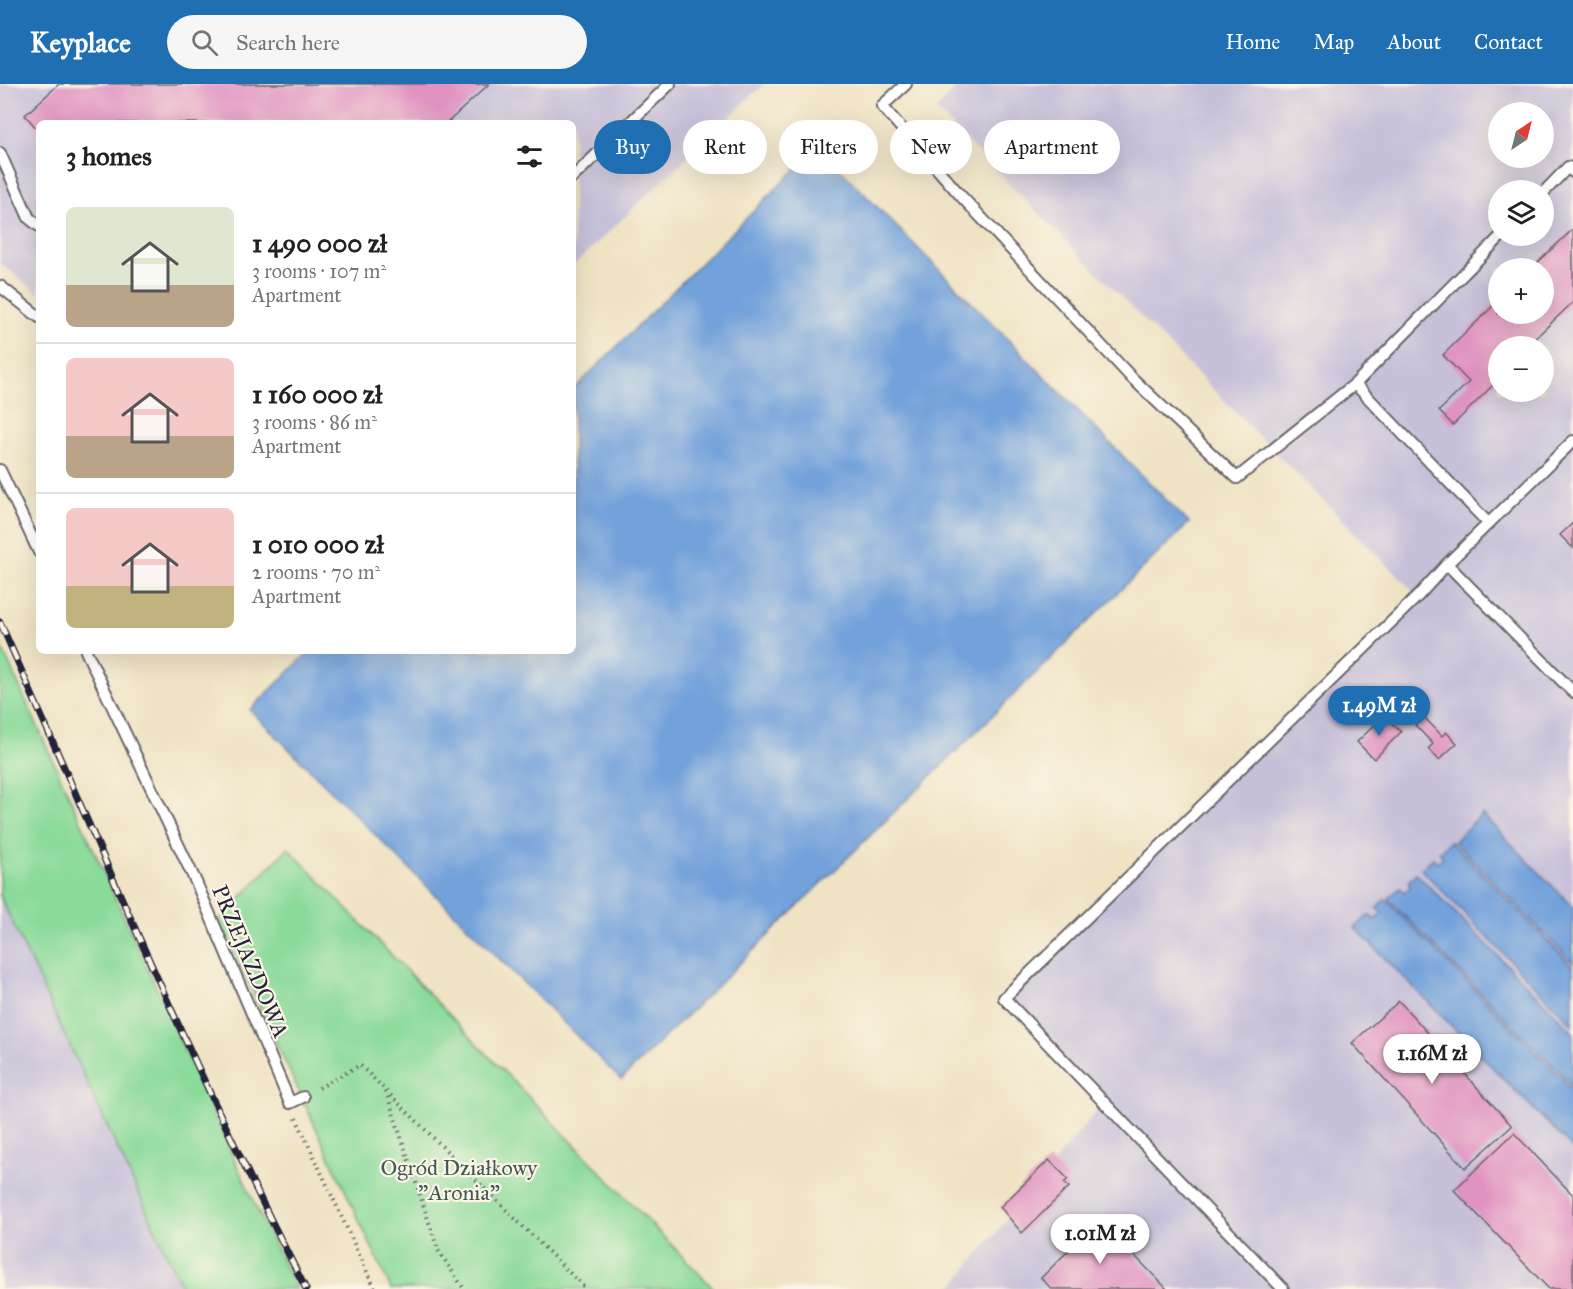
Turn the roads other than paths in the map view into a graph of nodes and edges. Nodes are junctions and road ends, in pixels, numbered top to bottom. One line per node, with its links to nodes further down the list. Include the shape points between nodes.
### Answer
1 (670, 84): 5 (lane)
2 (906, 84): 11 (lane, via 882,106 1131,377 1237,478)
3 (0, 153): 7 (lane, via 29,218)
4 (1571, 167): 6 (lane)
5 (576, 174)
6 (1554, 183)
7 (36, 224)
8 (1491, 246): 11 (lane)
9 (0, 285): 10 (lane)
10 (36, 315)
11 (1355, 384): 14 (lane)
12 (1573, 441): 14 (lane)
13 (0, 470): 15 (lane)
14 (1489, 524): 16 (lane)
15 (36, 546)
16 (1448, 564): 18 (lane); 20 (lane, via 1004,998)
17 (87, 654): 19 (lane, PRZEJAZDOWA, via 196,882 290,1103)
18 (1573, 692)
19 (303, 1097)
20 (1283, 1289)

